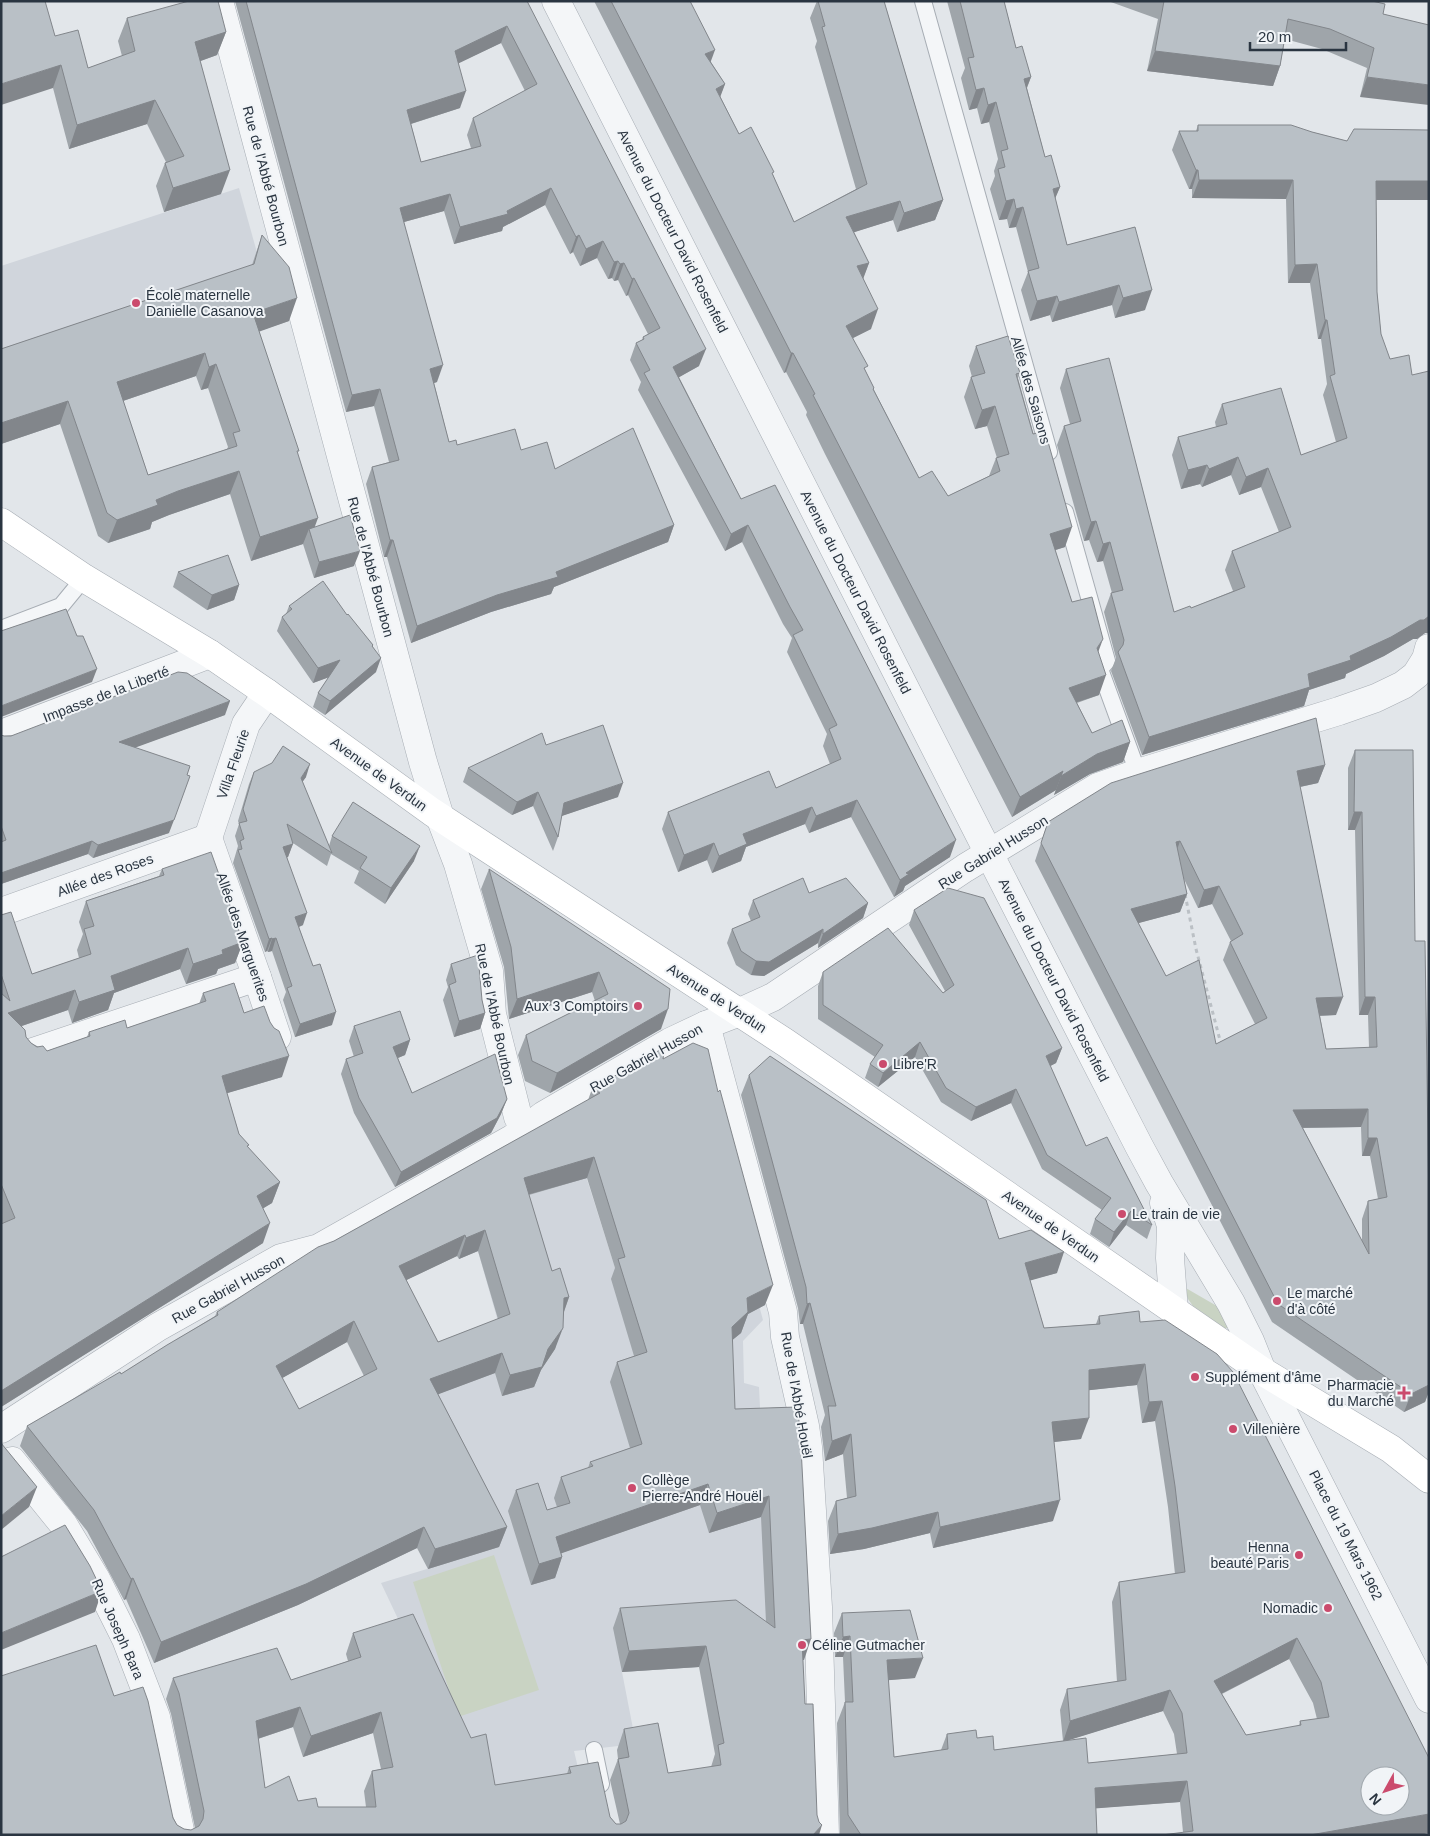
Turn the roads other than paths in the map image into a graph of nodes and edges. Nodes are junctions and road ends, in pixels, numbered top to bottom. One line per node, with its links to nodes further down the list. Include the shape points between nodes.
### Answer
1 (219, 1): 15 (street, Rue de l'Abbé Bourbon)
2 (556, 1): 17 (street, Avenue du Docteur David Rosenfeld)
3 (923, 1): 4 (lane, Allée des Saisons)
4 (1054, 470)
5 (1062, 499): 14 (lane, via 1107,662 1100,669)
6 (1, 522): 7 (street, Avenue de Verdun)
7 (84, 578): 8 (lane, via 61,606); 10 (street, Avenue de Verdun)
8 (1, 628)
9 (1429, 648): 11 (street, Rue Gabriel Husson)
10 (210, 654): 12 (street, Avenue de Verdun); 13 (street, Impasse de la Liberté)
11 (1423, 679): 14 (street, Rue Gabriel Husson, via 1339,712)
12 (267, 693): 15 (street, Avenue de Verdun); 16 (street, Villa Fleurie, via 246,724)
13 (1, 734)
14 (1138, 773): 17 (street, Rue Gabriel Husson, via 1098,787)
15 (440, 818): 20 (street, Avenue de Verdun); 24 (street, Rue de l'Abbé Bourbon, via 458,864 489,971 492,1014 518,1117)
16 (208, 838): 18 (street, Allée des Roses); 19 (street, Allée des Marguerites)
17 (989, 853): 20 (street, Rue Gabriel Husson, via 773,997); 25 (street, Avenue du Docteur David Rosenfeld)
18 (1, 912)
19 (257, 977): 22 (street, Allée des Marguerites); 23 (street)
20 (740, 1012): 21 (street, Rue Gabriel Husson); 26 (street, Avenue de Verdun)
21 (706, 1024): 24 (street, Rue Gabriel Husson, via 544,1115); 35 (street, Rue de l'Abbé Houël, via 783,1312 785,1337 805,1426 818,1607)
22 (277, 1037)
23 (33, 1052)
24 (525, 1130): 28 (street, Rue Gabriel Husson, via 319,1248 281,1258 158,1327)
25 (1158, 1183): 26 (street, Avenue du Docteur David Rosenfeld, via 1171,1226); 27 (street, Avenue du Docteur David Rosenfeld, via 1231,1303)
26 (1174, 1311): 27 (street, Avenue de Verdun)
27 (1262, 1371): 30 (street, Avenue de Verdun, via 1391,1450); 31 (street, Place du 19 Mars 1962)
28 (1, 1429)
29 (1, 1448): 34 (street, Rue Joseph Bara, via 63,1524 96,1579 126,1639 156,1717)
30 (1428, 1477)
31 (1429, 1699)
32 (594, 1750): 33 (lane)
33 (604, 1796)
34 (181, 1835)
35 (825, 1835)

